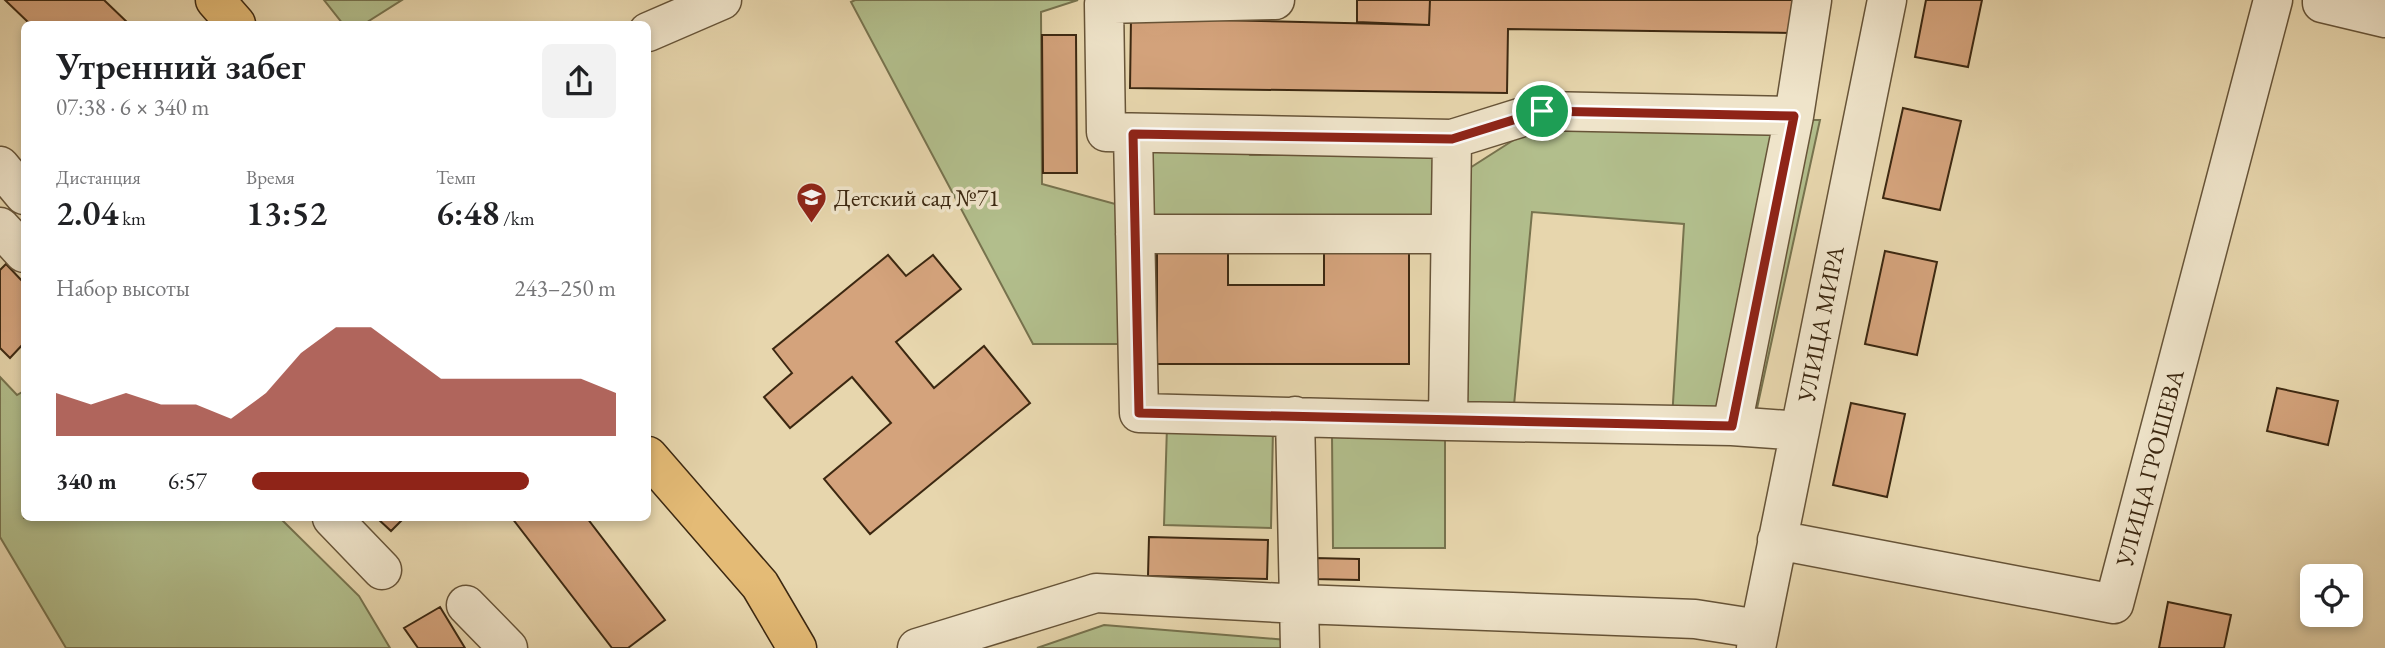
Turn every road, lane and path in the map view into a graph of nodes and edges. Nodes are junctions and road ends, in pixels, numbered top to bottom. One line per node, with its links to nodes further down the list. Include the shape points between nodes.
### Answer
1 (215, 0): 9 (main road)
2 (1275, 0): 12 (street, via 1104,4 1106,132)
3 (1812, 0): 11 (street)
4 (1887, 0): 23 (street, УЛИЦА МИРА)
5 (2273, 0): 26 (street, УЛИЦА ГРОШЕВА, via 2114,604)
6 (2322, 0): 8 (street)
7 (710, 2): 10 (street)
8 (2385, 18)
9 (233, 21)
10 (651, 31)
11 (1794, 116): 13 (street, via 1542,111); 22 (street)
12 (1133, 134): 13 (street); 17 (street)
13 (1452, 139): 18 (street)
14 (0, 166): 15 (street)
15 (21, 191)
16 (0, 227): 19 (street)
17 (1135, 234): 18 (street); 20 (street, via 1139,413)
18 (1450, 234): 21 (street)
19 (21, 250)
20 (1295, 416): 21 (street); 28 (street)
21 (1448, 421): 22 (street)
22 (1732, 426): 23 (street)
23 (1800, 431): 26 (street, УЛИЦА МИРА)
24 (651, 459): 32 (main road, via 760,585)
25 (335, 521): 27 (street)
26 (1777, 540): 30 (street, УЛИЦА МИРА)
27 (382, 570)
28 (1300, 604): 30 (street, via 1695,619); 33 (street, via 1096,593); 34 (street)
29 (466, 605): 31 (street)
30 (1757, 639)
31 (508, 648)
32 (797, 648)
33 (917, 648)
34 (1300, 648)

